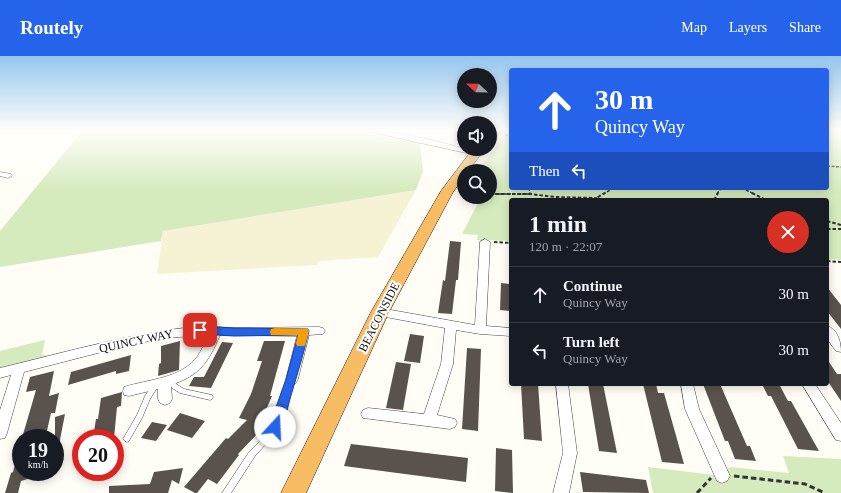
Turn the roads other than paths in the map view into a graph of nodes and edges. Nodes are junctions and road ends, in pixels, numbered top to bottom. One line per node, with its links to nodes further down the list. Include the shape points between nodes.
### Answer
1 (473, 156): 5 (highway, BEACONSIDE, via 447,191)
2 (0, 174): 3 (street)
3 (8, 176)
4 (485, 242): 7 (street)
5 (380, 312): 6 (street); 33 (highway, BEACONSIDE)
6 (451, 325): 7 (street); 26 (street, via 447,364)
7 (480, 330): 11 (street)
8 (216, 331): 9 (street, QUINCY WAY); 15 (street, QUINCY WAY, via 165,334); 18 (street, via 202,360 195,368)
9 (304, 331): 10 (street, QUINCY WAY); 17 (street)
10 (319, 331)
11 (509, 332)
12 (829, 333): 14 (street)
13 (829, 347): 14 (street)
14 (840, 348)
15 (19, 369): 16 (street, QUINCY WAY); 28 (street)
16 (0, 373)
17 (292, 379): 32 (lane, via 279,420 271,434 252,454)
18 (164, 381): 22 (street); 23 (lane, via 182,391); 24 (street); 30 (lane, via 147,398)
19 (562, 386): 34 (street, via 570,453)
20 (687, 386): 31 (street, via 692,409)
21 (809, 386): 29 (street)
22 (129, 391)
23 (210, 397)
24 (165, 399)
25 (368, 414): 26 (street)
26 (429, 420): 27 (street)
27 (450, 423)
28 (0, 433)
29 (841, 435)
30 (128, 438)
31 (722, 476)
32 (226, 493)
33 (293, 493)
34 (561, 493)

